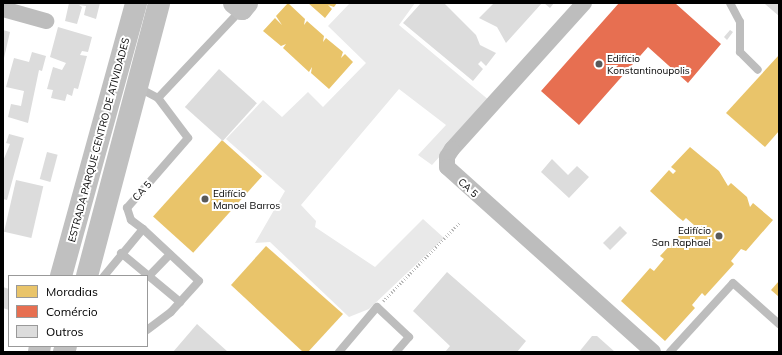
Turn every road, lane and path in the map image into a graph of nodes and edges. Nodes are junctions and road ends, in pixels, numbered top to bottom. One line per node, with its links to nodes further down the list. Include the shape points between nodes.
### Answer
1 (136, 3): 15 (main road, ESTRADA PARQUE CENTRO DE ATIVIDADES)
2 (158, 3): 9 (main road, ESTRADA PARQUE CENTRO DE ATIVIDADES)
3 (584, 3): 26 (street, CA 5, via 452,149 447,157 447,167)
4 (730, 3): 8 (lane, via 740,22 740,52)
5 (241, 5): 10 (lane)
6 (3, 9): 7 (street)
7 (46, 21)
8 (758, 70)
9 (135, 85): 10 (lane, CA 5); 16 (main road, ESTRADA PARQUE CENTRO DE ATIVIDADES)
10 (158, 98): 12 (lane, CA 5, via 188,138 127,208 131,220)
11 (459, 223): 21 (path)
12 (142, 229): 13 (lane, via 138,238); 14 (lane, CA 5)
13 (121, 253): 17 (lane); 18 (lane)
14 (170, 254): 19 (lane); 20 (lane, CA 5, via 199,281)
15 (61, 275)
16 (87, 275)
17 (105, 275)
18 (148, 275)
19 (149, 276): 20 (lane)
20 (180, 302): 23 (lane, CA 5, via 153,329)
21 (377, 307): 24 (lane); 25 (lane, via 409,337)
22 (779, 324): 27 (lane, via 733,283)
23 (148, 330)
24 (339, 352)
25 (396, 352)
26 (653, 352)
27 (670, 352)

